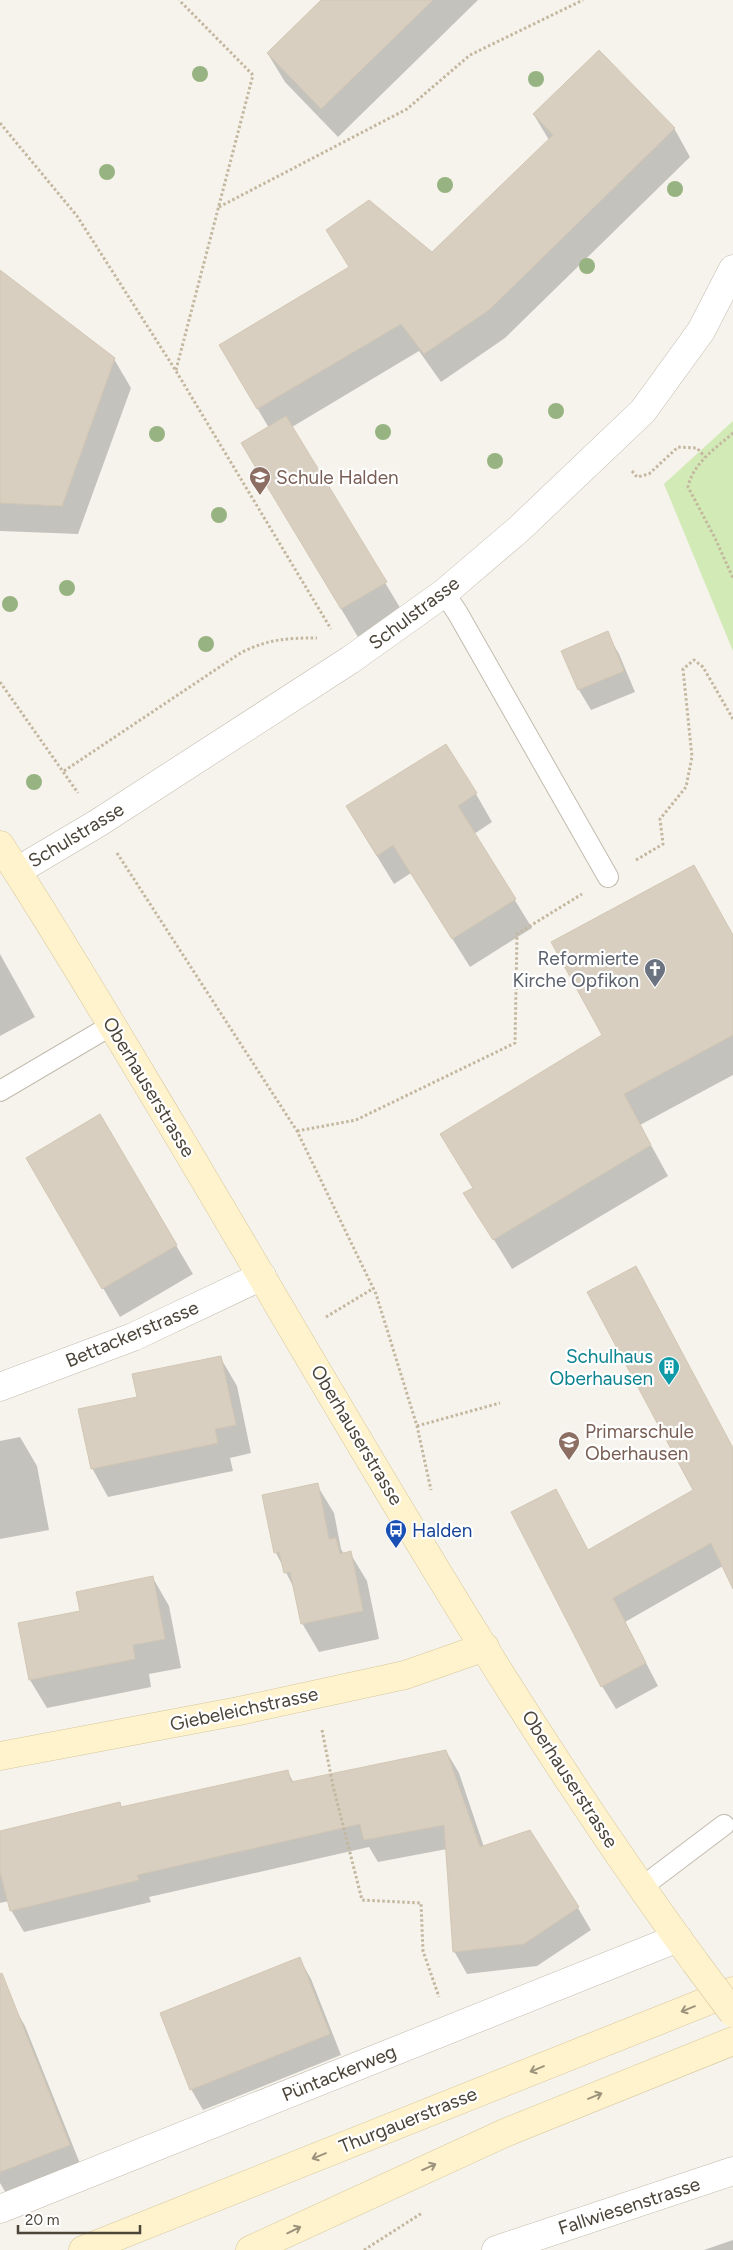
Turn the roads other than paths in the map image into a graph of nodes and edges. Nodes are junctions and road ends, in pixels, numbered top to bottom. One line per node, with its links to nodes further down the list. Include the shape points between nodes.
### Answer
1 (733, 269): 2 (street, Schulstrasse, via 701,331 643,410 519,529)
2 (444, 593): 4 (street, Schulstrasse, via 350,660 98,823); 5 (lane)
3 (0, 845): 4 (street, Oberhauserstrasse)
4 (17, 871): 6 (street, Oberhauserstrasse)
5 (608, 877)
6 (112, 1025): 7 (lane); 8 (street, Oberhauserstrasse)
7 (0, 1092)
8 (262, 1276): 9 (street, Bettackerstrasse, via 133,1337); 10 (street, Oberhauserstrasse)
9 (0, 1387)
10 (485, 1648): 11 (street, Giebeleichstrasse, via 405,1675 239,1711); 13 (street, Oberhauserstrasse)
11 (0, 1756)
12 (724, 1825): 13 (lane)
13 (642, 1886): 14 (street, Oberhauserstrasse)
14 (678, 1938): 16 (street, Oberhauserstrasse, bridge); 19 (street, Püntackerweg)
15 (733, 1991): 20 (street, Thurgauerstrasse, one-way to 20)
16 (733, 2013)
17 (733, 2041): 21 (street, one-way to 17, via 507,2132)
18 (733, 2171): 22 (street, Fallwiesenstrasse)
19 (0, 2209)
20 (82, 2250)
21 (250, 2250)
22 (496, 2250)

